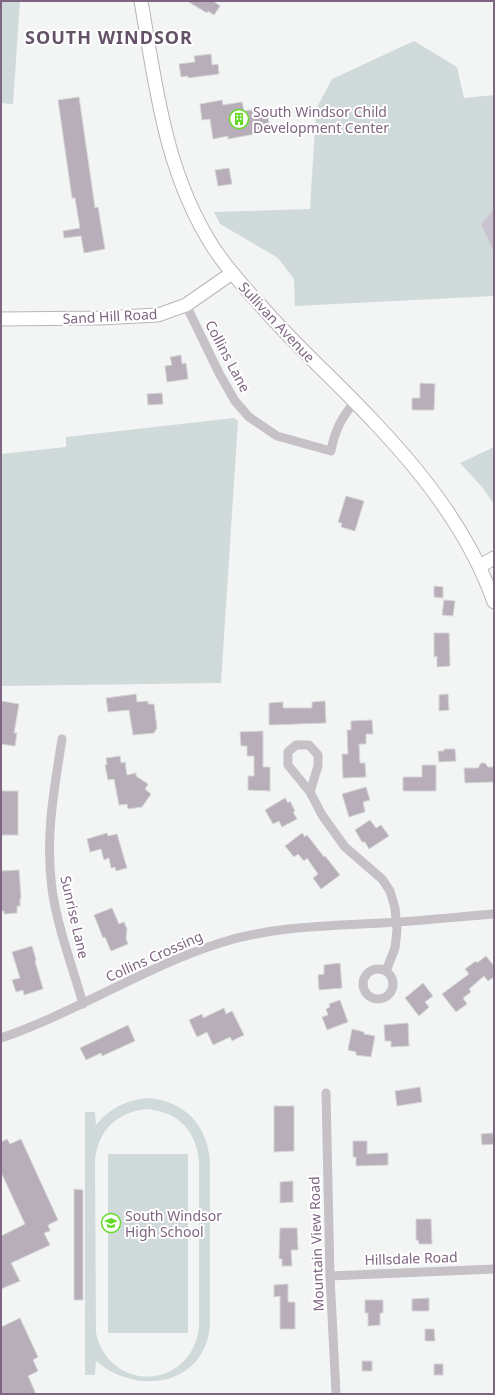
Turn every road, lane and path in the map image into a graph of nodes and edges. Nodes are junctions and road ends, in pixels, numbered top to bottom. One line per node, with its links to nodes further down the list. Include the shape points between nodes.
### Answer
1 (141, 1): 2 (main road, Sullivan Avenue, via 168,144 178,176 213,248)
2 (232, 273): 3 (main road, Sand Hill Road); 5 (main road, Sullivan Avenue, via 283,331)
3 (186, 305): 4 (main road, Sand Hill Road, via 158,315); 5 (street, Collins Lane, via 235,401 249,417 277,436 331,451 345,413)
4 (1, 319)
5 (355, 402): 7 (main road, Sullivan Avenue, via 423,476)
6 (494, 558): 7 (main road)
7 (480, 566): 8 (main road, Sullivan Avenue)
8 (494, 602)
9 (62, 739): 14 (street, Sunrise Lane, via 51,805 49,844 52,889)
10 (310, 792): 10 (street, via 288,764 288,752 296,745 309,746 318,754 318,766); 12 (street, via 322,816 345,847 382,879 390,891)
11 (494, 914): 12 (street, Collins Crossing)
12 (397, 922): 13 (street, via 395,948); 14 (street, Collins Crossing, via 293,927 222,942 184,955)
13 (386, 971)
14 (83, 1004): 15 (street, Collins Crossing)
15 (1, 1038)
16 (326, 1093): 18 (street, Mountain View Road)
17 (494, 1269): 18 (street, Hillsdale Road)
18 (330, 1276): 19 (street, Mountain View Road)
19 (336, 1394)

